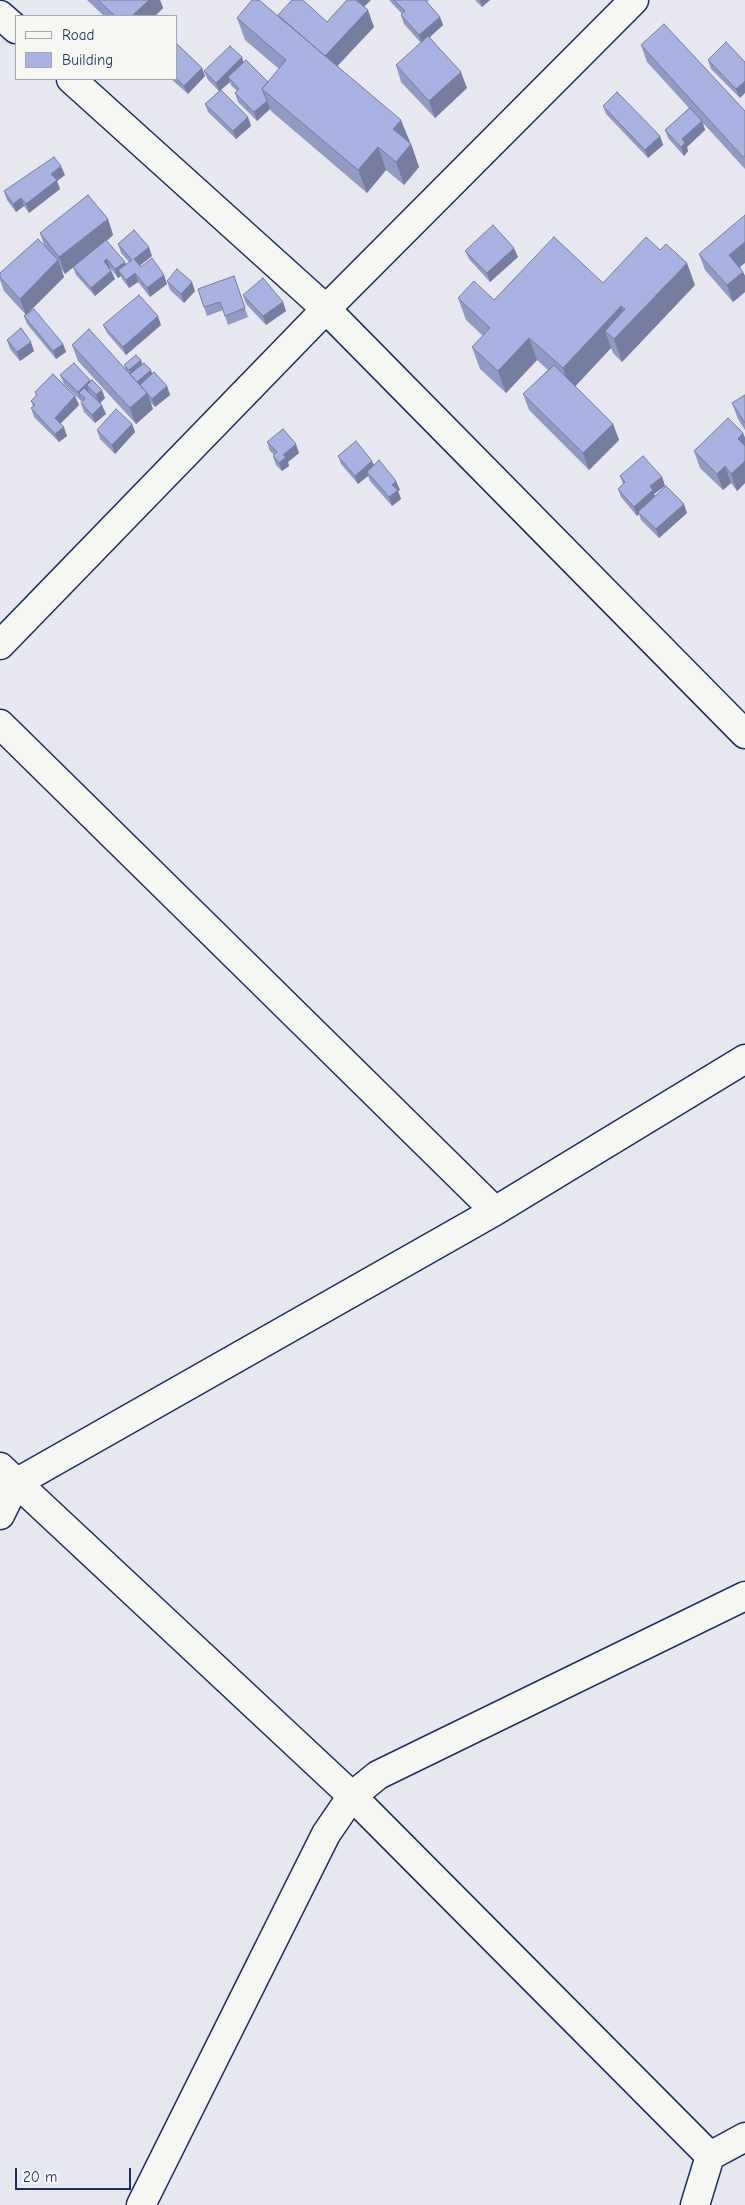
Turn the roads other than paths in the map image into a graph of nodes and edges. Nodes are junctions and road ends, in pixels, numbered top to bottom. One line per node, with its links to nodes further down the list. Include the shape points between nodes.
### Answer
1 (634, 0): 5 (street)
2 (0, 15): 3 (street)
3 (15, 28)
4 (72, 80): 5 (street)
5 (326, 309): 6 (street); 8 (street)
6 (0, 645)
7 (0, 724): 10 (street)
8 (745, 734)
9 (745, 1059): 10 (street)
10 (495, 1211): 11 (street)
11 (5, 1478): 12 (street); 14 (street)
12 (0, 1515)
13 (745, 1596): 14 (street, via 378,1775)
14 (352, 1796): 16 (street); 17 (street, via 326,1834)
15 (745, 2136): 16 (street)
16 (710, 2156): 18 (street)
17 (141, 2205)
18 (695, 2205)

